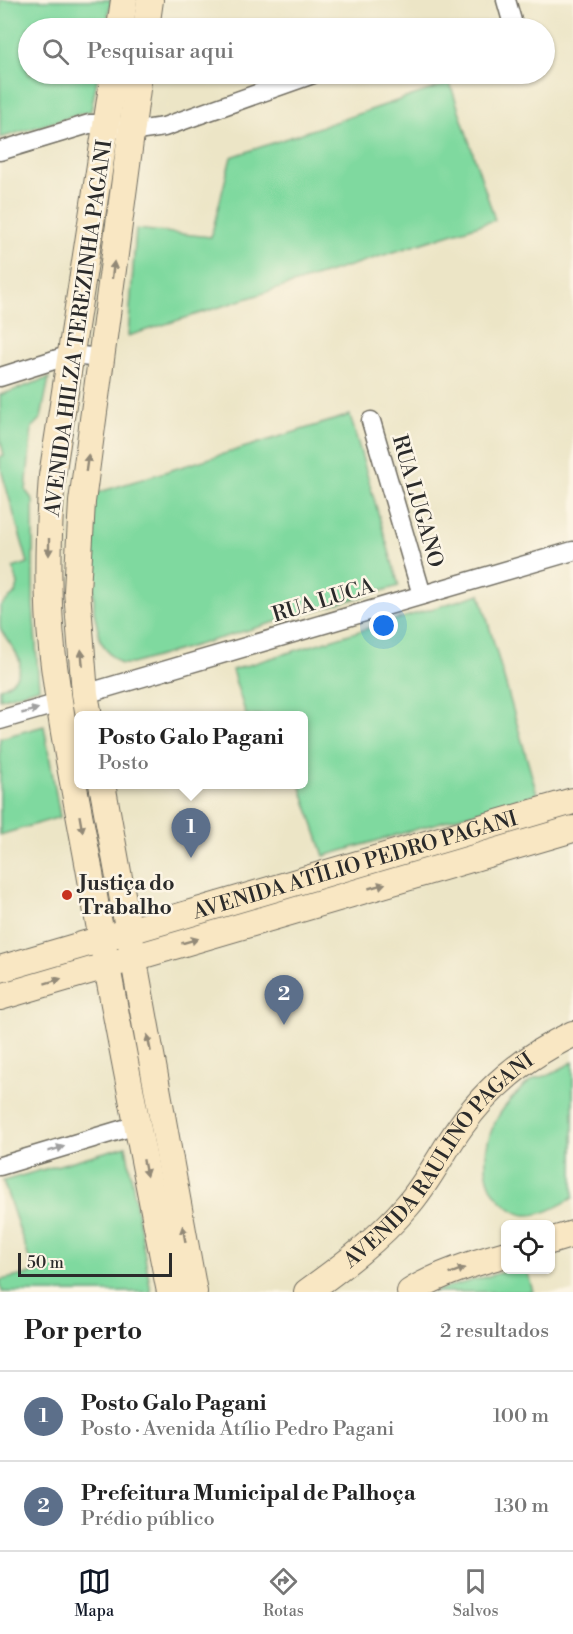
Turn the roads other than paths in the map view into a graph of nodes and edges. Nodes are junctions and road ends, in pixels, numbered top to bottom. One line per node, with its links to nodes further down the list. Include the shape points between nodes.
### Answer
1 (124, 0): 4 (main road)
2 (150, 0): 5 (main road)
3 (506, 0): 6 (street)
4 (121, 18)
5 (147, 18)
6 (511, 18)
7 (115, 84): 10 (main road, AVENIDA HILZA TEREZINHA PAGANI)
8 (135, 84): 10 (main road, AVENIDA HILZA TEREZINHA PAGANI)
9 (285, 84): 10 (street, via 164,127)
10 (119, 128): 11 (street, via 89,124); 12 (main road, AVENIDA HILZA TEREZINHA PAGANI); 13 (main road, AVENIDA HILZA TEREZINHA PAGANI, one-way to 10)
11 (0, 151)
12 (70, 355): 13 (street); 14 (street); 15 (main road, AVENIDA HILZA TEREZINHA PAGANI)
13 (102, 358): 16 (main road, AVENIDA HILZA TEREZINHA PAGANI)
14 (0, 377)
15 (62, 408): 16 (main road); 20 (main road, AVENIDA HILZA TEREZINHA PAGANI, one-way to 20, via 49,534 52,648)
16 (94, 410): 21 (main road, AVENIDA HILZA TEREZINHA PAGANI, one-way to 16, via 78,581 82,502)
17 (371, 421): 19 (street, RUA LUGANO)
18 (573, 550): 19 (street, RUA LUCA)
19 (422, 595): 21 (street, RUA LUCA)
20 (59, 703): 21 (main road); 22 (street, one-way to 20); 23 (main road, AVENIDA HILZA TEREZINHA PAGANI, one-way to 23)
21 (87, 705)
22 (0, 720)
23 (74, 787)
24 (74, 789): 29 (main road, AVENIDA HILZA TEREZINHA PAGANI, one-way to 29)
25 (103, 789): 28 (main road)
26 (573, 801): 28 (main road, AVENIDA ATÍLIO PEDRO PAGANI)
27 (573, 829): 30 (main road, AVENIDA ATÍLIO PEDRO PAGANI, one-way to 27)
28 (129, 932): 29 (main road, AVENIDA ATÍLIO PEDRO PAGANI); 30 (main road)
29 (101, 939): 31 (main road, AVENIDA HILZA TEREZINHA PAGANI); 32 (main road, AVENIDA ATÍLIO PEDRO PAGANI)
30 (134, 958): 31 (main road, AVENIDA ATÍLIO PEDRO PAGANI); 42 (main road, one-way to 30)
31 (106, 966): 33 (main road, AVENIDA ATÍLIO PEDRO PAGANI, one-way to 31); 35 (main road, AVENIDA HILZA TEREZINHA PAGANI)
32 (0, 969)
33 (0, 997)
34 (573, 1034): 43 (main road, AVENIDA RAULINO PAGANI, via 532,1056 492,1089 475,1107 408,1205 362,1251)
35 (137, 1125): 36 (street, one-way to 35); 41 (main road, AVENIDA HILZA TEREZINHA PAGANI, one-way to 41)
36 (0, 1166)
37 (573, 1234): 38 (main road)
38 (555, 1239)
39 (501, 1256): 40 (main road, one-way to 39)
40 (416, 1290)
41 (170, 1292)
42 (195, 1292)
43 (307, 1292)

